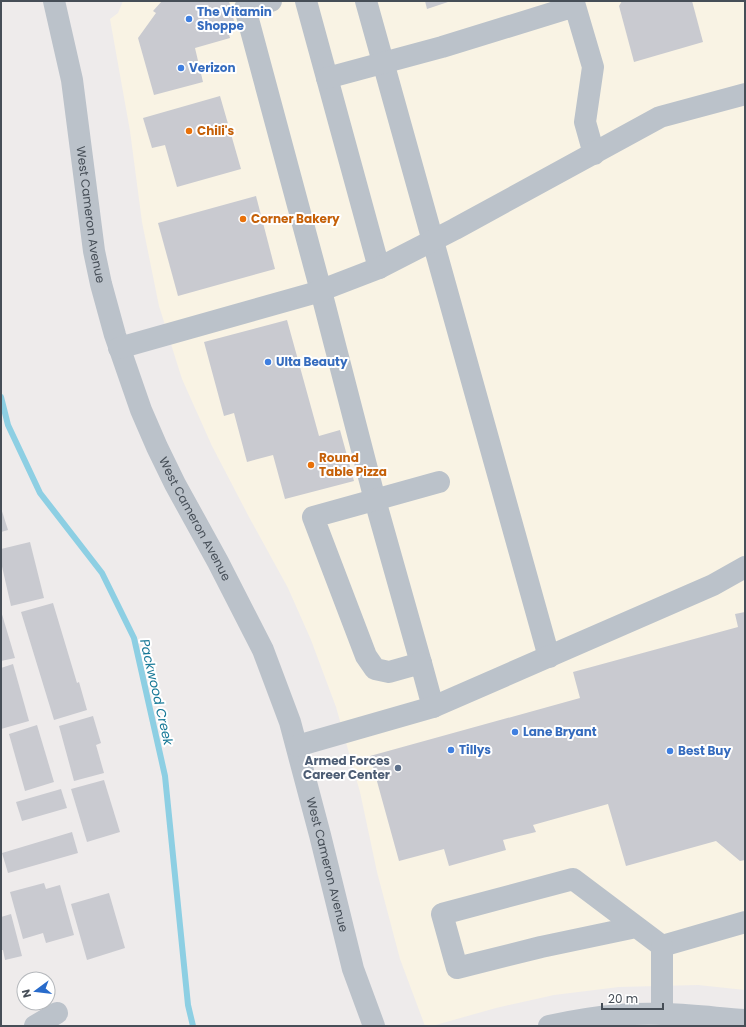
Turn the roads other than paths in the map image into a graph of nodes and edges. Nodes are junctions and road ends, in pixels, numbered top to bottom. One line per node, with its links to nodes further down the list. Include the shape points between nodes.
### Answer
1 (54, 1): 12 (street, West Cameron Avenue, via 78,116 88,214 97,267)
2 (271, 1): 11 (street, via 245,8)
3 (306, 1): 6 (street)
4 (366, 1): 5 (street)
5 (384, 63): 6 (street); 8 (street, via 574,6 593,67 585,122); 9 (street)
6 (327, 78): 10 (street)
7 (745, 94): 8 (street, via 660,117)
8 (594, 154): 9 (street)
9 (433, 240): 10 (street); 16 (street)
10 (379, 268): 11 (street)
11 (321, 291): 12 (street); 14 (street)
12 (119, 348): 19 (street, West Cameron Avenue, via 141,410 166,465 263,650 290,722)
13 (439, 482): 14 (street)
14 (375, 500): 17 (street); 17 (street, via 313,517 366,656 375,669 389,672)
15 (745, 567): 16 (street, via 713,585)
16 (549, 657): 18 (street)
17 (421, 663): 18 (street)
18 (433, 707): 19 (street)
19 (296, 746): 27 (street, West Cameron Avenue, via 353,969)
20 (745, 922): 22 (street)
21 (636, 927): 21 (street, via 541,946 457,968 442,914 573,879); 22 (street)
22 (662, 946): 24 (street)
23 (57, 1014): 26 (street)
24 (662, 1014): 25 (street); 28 (street, via 620,1014)
25 (745, 1020)
26 (35, 1026)
27 (374, 1026)
28 (549, 1026)

